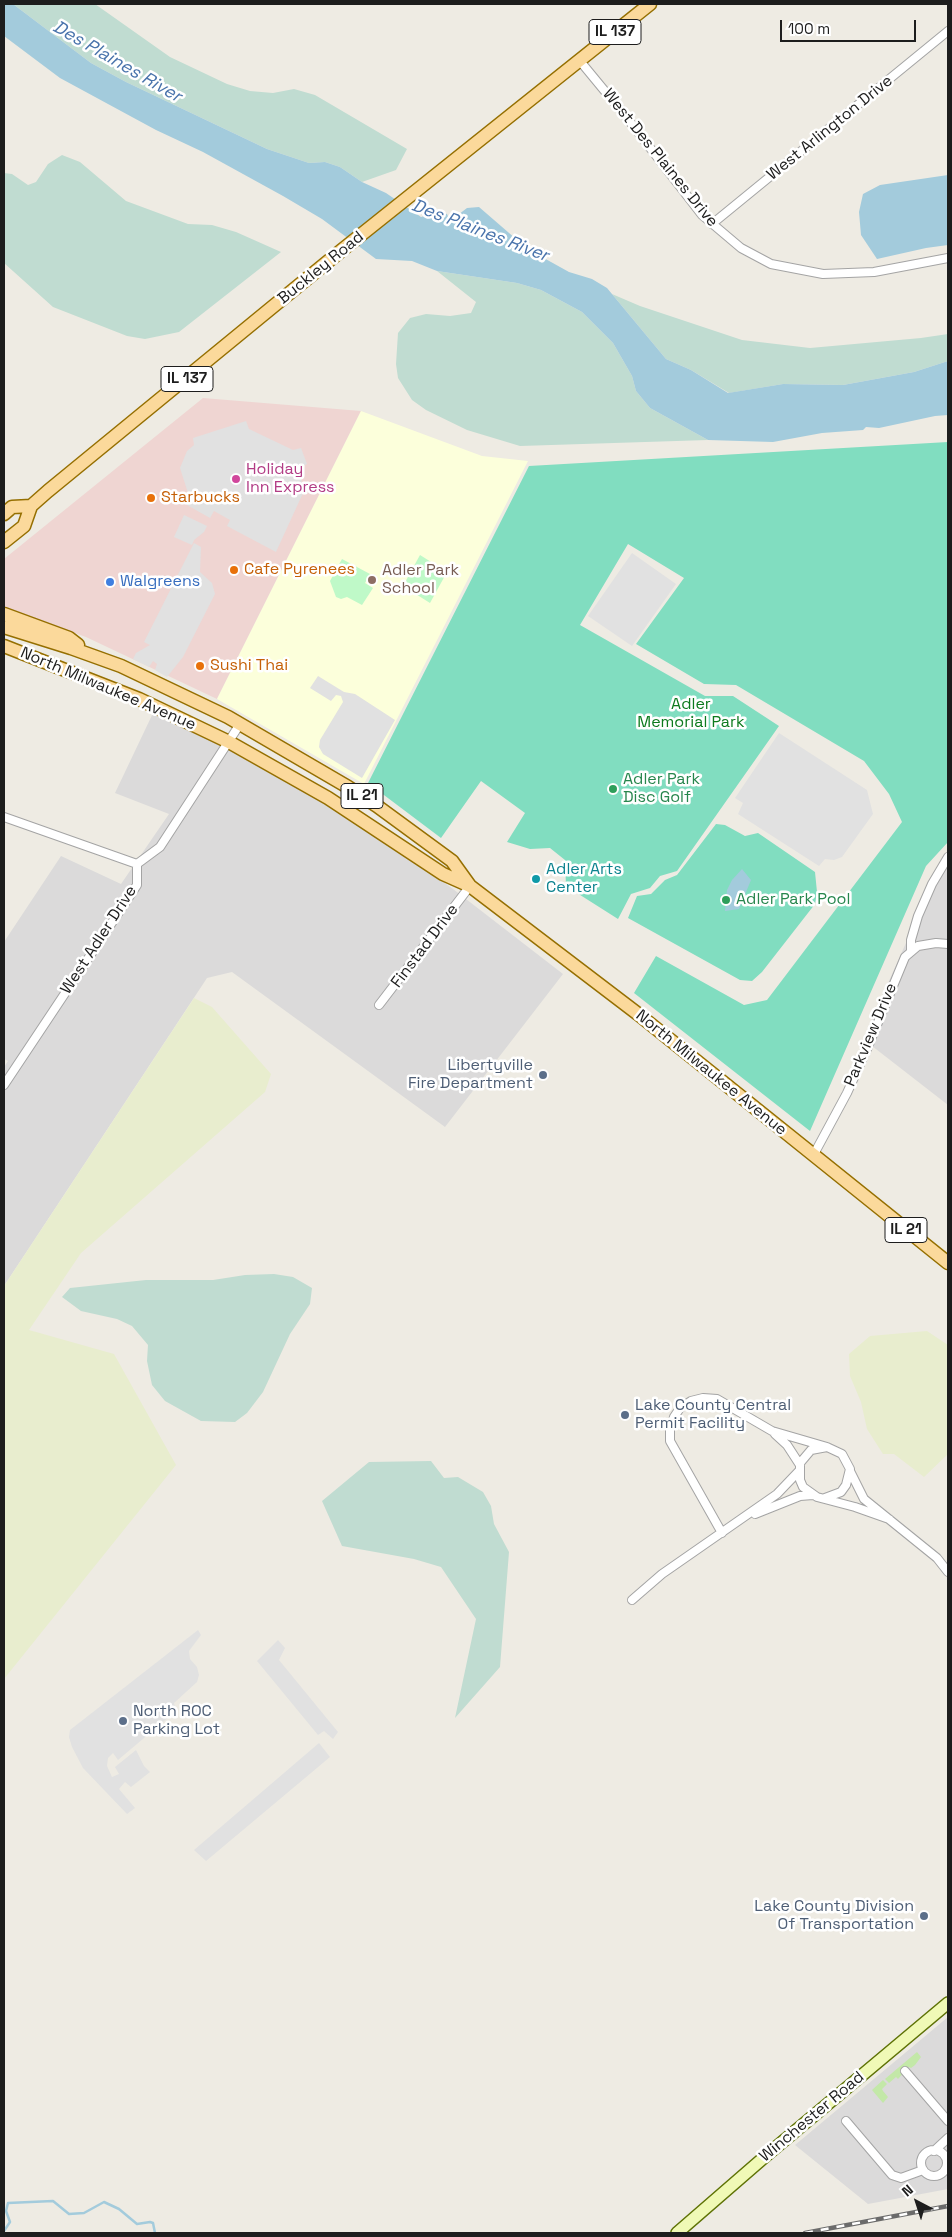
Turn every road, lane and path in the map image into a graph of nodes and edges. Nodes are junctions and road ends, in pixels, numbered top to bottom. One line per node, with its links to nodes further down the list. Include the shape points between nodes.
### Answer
1 (650, 4): 3 (main road, Buckley Road / IL 137)
2 (948, 31): 4 (street, West Arlington Drive)
3 (580, 61): 4 (street, West Des Plaines Drive); 6 (main road, Buckley Road / IL 137, via 342,250)
4 (712, 224): 5 (street, West Des Plaines Drive, via 741,248 764,260 803,271 874,272)
5 (948, 258)
6 (31, 506): 7 (main road, IL 137, via 12,507); 8 (main road, Buckley Road / IL 137, via 24,526)
7 (4, 514)
8 (4, 542)
9 (4, 614): 12 (main road, via 69,638)
10 (4, 627): 12 (main road, North Milwaukee Avenue / IL 21)
11 (4, 646): 14 (main road, North Milwaukee Avenue / IL 21, via 139,699)
12 (87, 653): 13 (main road, North Milwaukee Avenue / IL 21)
13 (240, 724): 14 (street, West Adler Drive); 18 (main road, North Milwaukee Avenue / IL 21, via 377,806 452,861)
14 (229, 742): 17 (street, West Adler Drive, via 160,847); 18 (main road, North Milwaukee Avenue / IL 21, via 328,798 443,874)
15 (4, 817): 17 (street)
16 (948, 857): 20 (street, Parkview Drive, via 918,916)
17 (137, 864): 22 (street, West Adler Drive, via 137,885)
18 (470, 886): 21 (street, Finstad Drive); 23 (main road, North Milwaukee Avenue / IL 21, via 636,1013)
19 (948, 944): 20 (street, via 936,942)
20 (911, 950): 23 (street, Parkview Drive, via 896,976 847,1093)
21 (380, 1006)
22 (4, 1085)
23 (813, 1156): 24 (main road, North Milwaukee Avenue / IL 21)
24 (948, 1264)
25 (772, 1431): 26 (street); 27 (street, via 787,1445); 33 (street, via 717,1399 691,1401 674,1417 670,1441)
26 (827, 1447): 27 (street, via 811,1450); 28 (street, via 842,1454)
27 (799, 1468): 29 (street, via 803,1487); 32 (street, via 777,1494)
28 (850, 1469): 30 (street, via 841,1492); 31 (street, via 864,1499)
29 (813, 1495): 30 (street); 32 (street, via 792,1498)
30 (825, 1498): 31 (street)
31 (889, 1519): 34 (street, via 937,1558)
32 (737, 1523): 33 (street)
33 (722, 1533): 35 (street, via 662,1574)
34 (948, 1572)
35 (632, 1600)
36 (948, 2003): 43 (main road, Winchester Road)
37 (905, 2070): 39 (street)
38 (846, 2121): 42 (street, via 892,2175 901,2178)
39 (948, 2121)
40 (948, 2138): 41 (street)
41 (934, 2151): 42 (street, via 924,2155 921,2162); 42 (street, via 945,2157 945,2170 934,2176)
42 (923, 2170)
43 (677, 2233)

